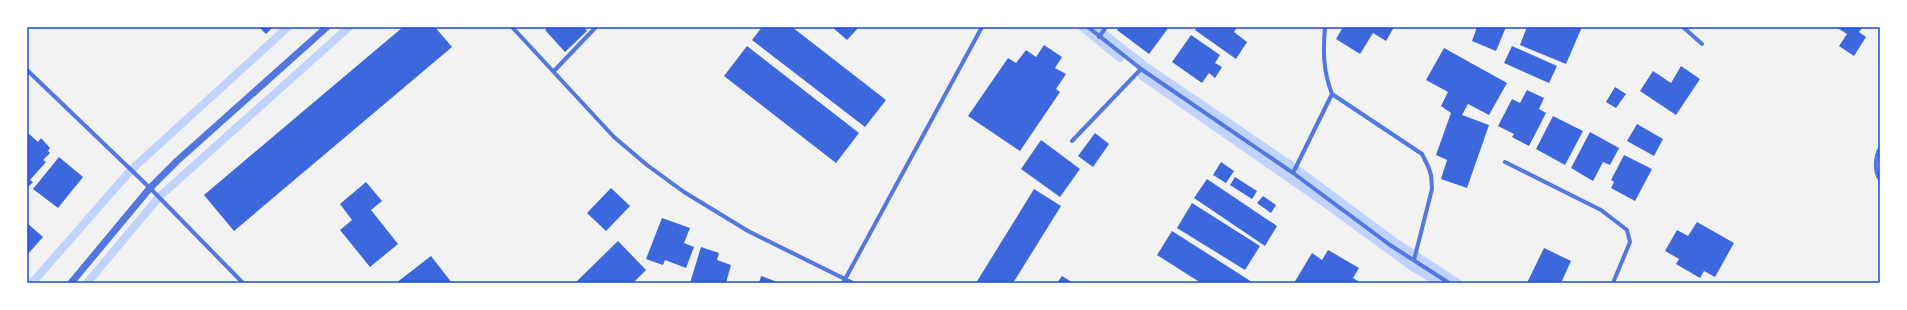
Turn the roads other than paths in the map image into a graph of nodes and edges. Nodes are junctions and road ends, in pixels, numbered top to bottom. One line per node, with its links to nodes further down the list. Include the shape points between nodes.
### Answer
1 (327, 27): 20 (street)
2 (512, 27): 13 (street)
3 (596, 27): 13 (street)
4 (982, 27): 22 (street)
5 (1088, 27): 9 (street)
6 (1106, 27): 9 (street)
7 (1325, 27): 14 (street, via 1324,63)
8 (1683, 27): 10 (street)
9 (1099, 36): 11 (street)
10 (1702, 44)
11 (1141, 69): 15 (street); 18 (street)
12 (27, 70): 20 (street)
13 (554, 71): 22 (street, via 614,137 684,192 748,231)
14 (1332, 94): 18 (street); 21 (street, via 1422,154 1428,166 1432,189)
15 (1072, 140)
16 (1880, 148): 19 (street, via 1876,155 1877,176)
17 (1505, 162): 27 (street, via 1602,210 1627,230 1630,242)
18 (1293, 173): 21 (street)
19 (1880, 180)
20 (150, 188): 23 (street); 24 (street)
21 (1414, 260): 26 (street)
22 (844, 281): 25 (street)
23 (71, 283)
24 (243, 283)
25 (853, 283)
26 (1449, 283)
27 (1614, 283)

